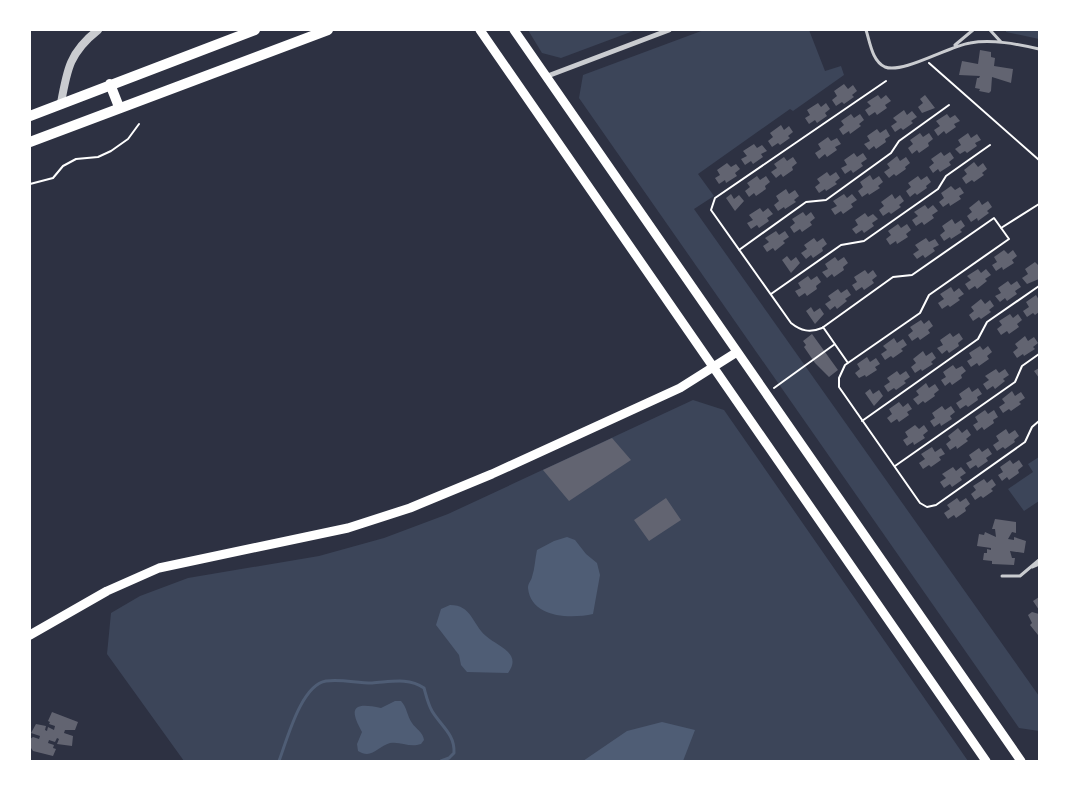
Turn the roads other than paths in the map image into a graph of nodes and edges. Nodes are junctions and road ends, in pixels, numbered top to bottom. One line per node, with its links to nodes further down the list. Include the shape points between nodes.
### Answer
1 (98, 30): 15 (street, via 75,52)
2 (255, 30): 14 (main road)
3 (328, 30): 16 (main road)
4 (480, 30): 20 (main road)
5 (669, 30): 13 (street)
6 (866, 30): 12 (lane, via 874,55 884,66 897,68)
7 (973, 30): 12 (lane)
8 (990, 30): 10 (lane)
9 (515, 31): 13 (main road)
10 (1004, 43): 11 (lane); 12 (lane, via 979,41)
11 (1039, 49)
12 (946, 50)
13 (545, 77): 19 (main road)
14 (110, 84): 15 (main road); 16 (main road)
15 (61, 103): 17 (main road)
16 (119, 107): 18 (main road)
17 (30, 116)
18 (30, 142)
19 (737, 352): 20 (main road); 25 (main road)
20 (713, 368): 23 (main road, via 680,388 410,508 302,539 159,568 107,591); 24 (main road)
21 (1039, 562): 22 (lane, via 1017,577)
22 (1002, 576)
23 (30, 635)
24 (986, 761)
25 (1021, 761)

